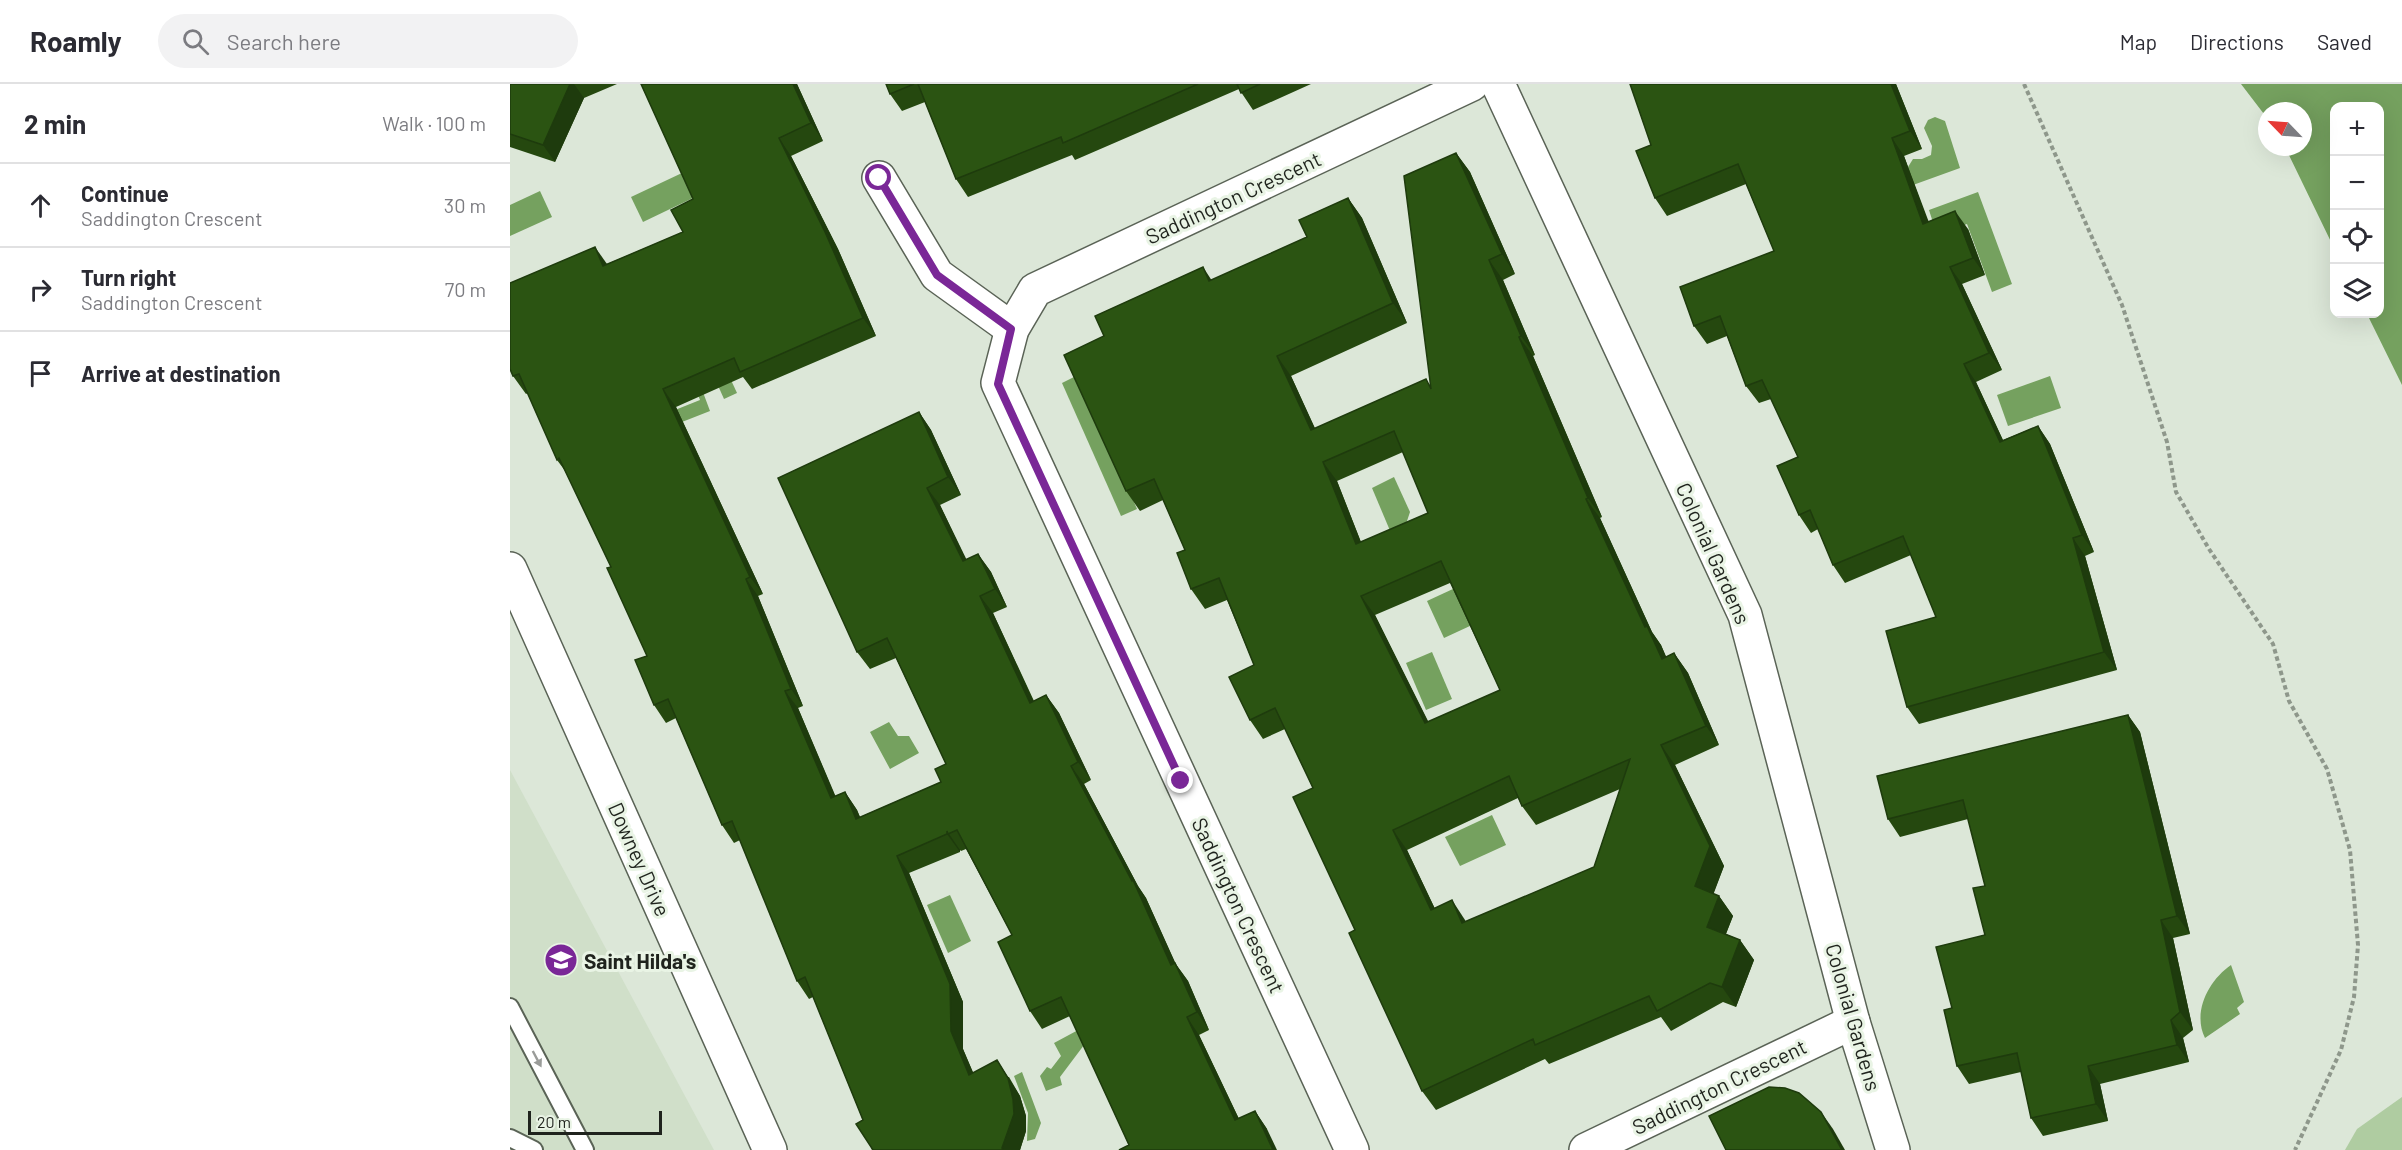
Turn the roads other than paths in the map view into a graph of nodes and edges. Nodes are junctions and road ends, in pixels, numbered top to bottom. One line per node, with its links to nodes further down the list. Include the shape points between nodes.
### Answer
1 (1472, 84): 4 (street, Saddington Crescent, via 1035,290)
2 (1498, 84): 7 (street, Colonial Gardens, via 1745,615)
3 (879, 178): 4 (street, via 937,275)
4 (1011, 329): 12 (street, Saddington Crescent, via 998,384)
5 (510, 569): 11 (street, Downey Drive)
6 (510, 1007): 10 (lane, one-way to 10)
7 (1853, 1022): 13 (street, Saddington Crescent); 14 (street, Colonial Gardens)
8 (510, 1138): 9 (lane)
9 (534, 1150)
10 (585, 1150)
11 (770, 1150)
12 (1352, 1150)
13 (1586, 1150)
14 (1893, 1150)

